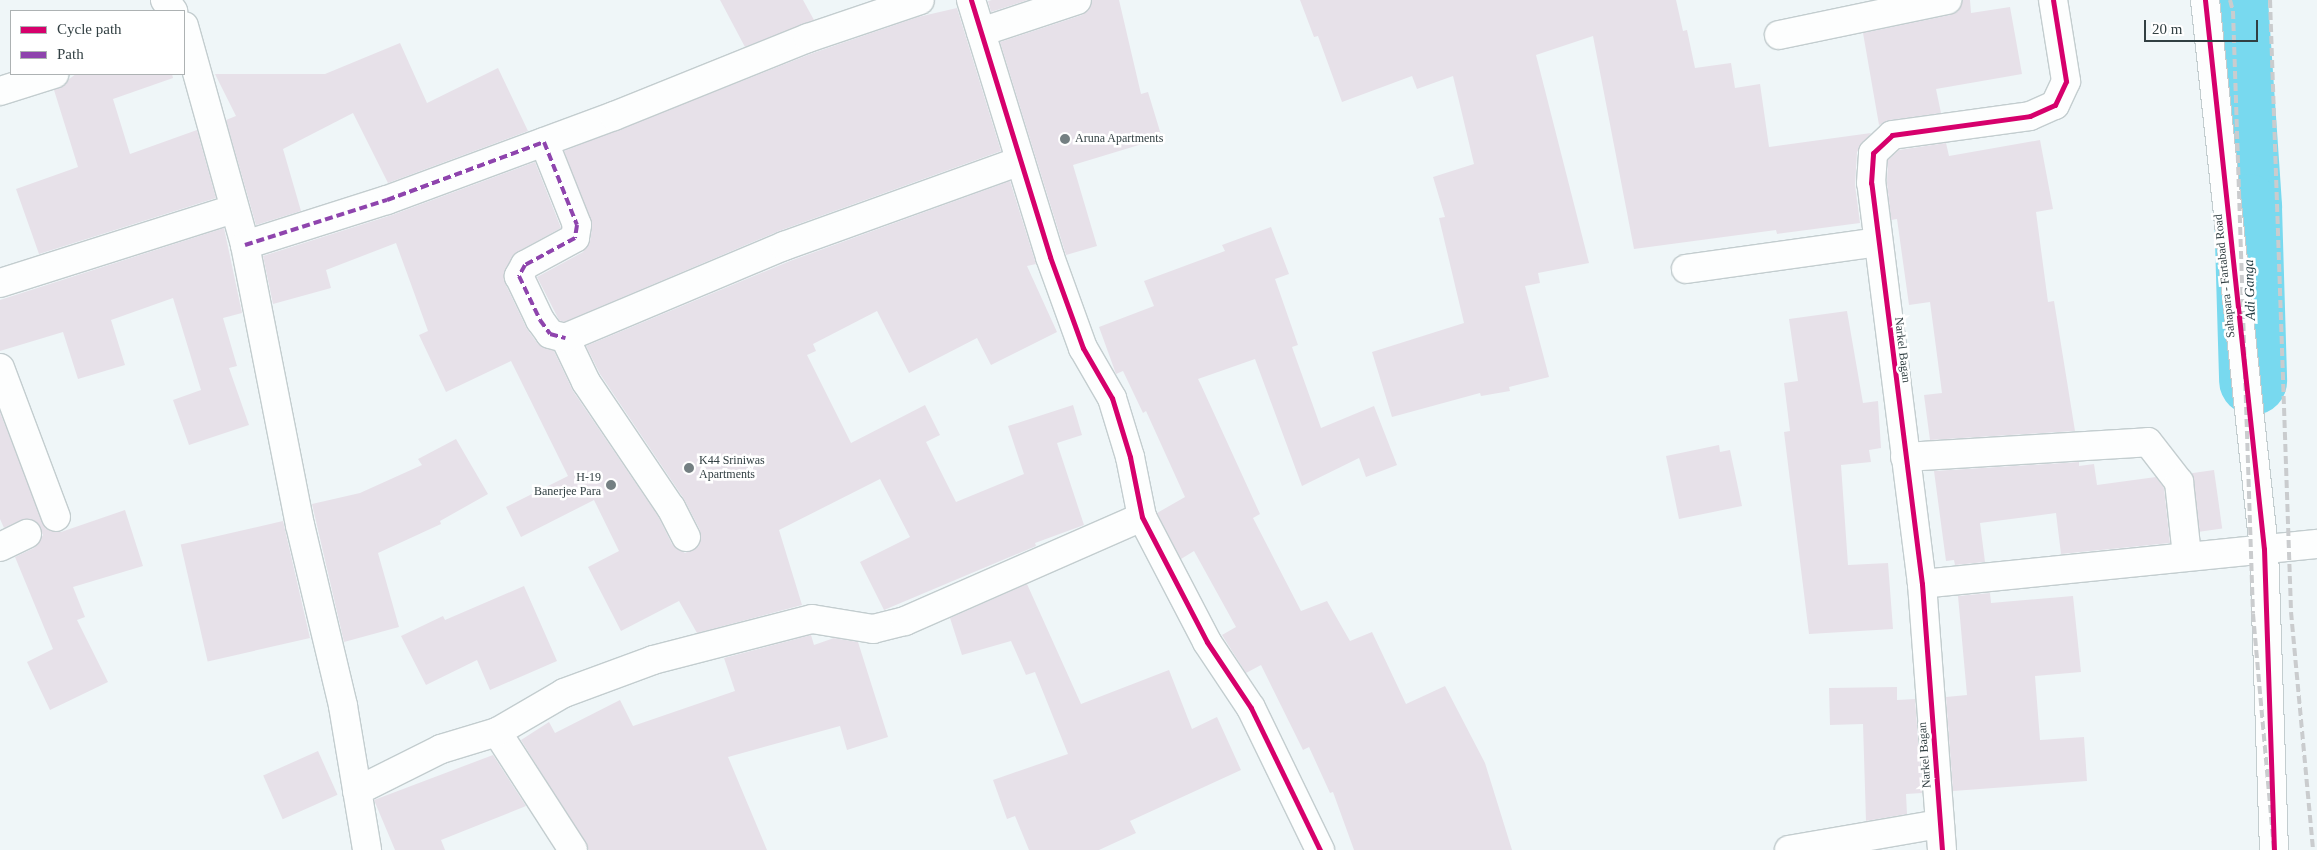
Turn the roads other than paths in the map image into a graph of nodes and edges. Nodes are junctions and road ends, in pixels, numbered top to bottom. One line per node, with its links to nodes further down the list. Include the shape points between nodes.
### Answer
1 (920, 0): 13 (street, via 808,38)
2 (971, 0): 8 (street)
3 (1077, 0): 8 (street)
4 (1946, 0): 7 (street)
5 (2054, 0): 16 (street, Narkel Bagan, via 2066,81 2054,106 2030,116 1892,135 1873,153 1871,183)
6 (2205, 0): 29 (street, Sahapara - Fartabad Road)
7 (1915, 2): 9 (street)
8 (981, 32): 14 (street)
9 (1779, 34)
10 (185, 37): 15 (street)
11 (51, 75): 12 (street)
12 (0, 91)
13 (544, 142): 17 (street, via 387,200); 20 (street, via 577,225 575,238 526,265 519,276 550,334)
14 (1020, 161): 20 (street, via 784,246); 24 (street, via 1083,348 1112,398 1130,457)
15 (233, 208): 17 (street); 19 (street)
16 (1878, 242): 18 (street); 22 (street, Narkel Bagan)
17 (245, 245): 33 (street, via 300,526 343,706)
18 (1686, 269)
19 (0, 283)
20 (565, 338): 26 (street, via 586,382 671,508)
21 (0, 368): 23 (street)
22 (1906, 457): 30 (street, via 2148,442 2179,482); 31 (street, Narkel Bagan)
23 (56, 517)
24 (1142, 517): 32 (street, via 905,621 873,629 812,619 654,660 564,693); 35 (street, via 1207,642 1251,708)
25 (27, 534): 28 (street)
26 (686, 537)
27 (2317, 544): 29 (street)
28 (0, 547)
29 (2264, 549): 30 (street); 39 (street, Sahapara - Fartabad Road)
30 (2187, 556): 31 (street)
31 (1922, 584): 34 (street, Narkel Bagan)
32 (497, 732): 33 (street, via 441,749); 37 (street)
33 (357, 791): 36 (street)
34 (1941, 837): 38 (street)
35 (1311, 847)
36 (367, 850)
37 (573, 850)
38 (1790, 850)
39 (2274, 850)

